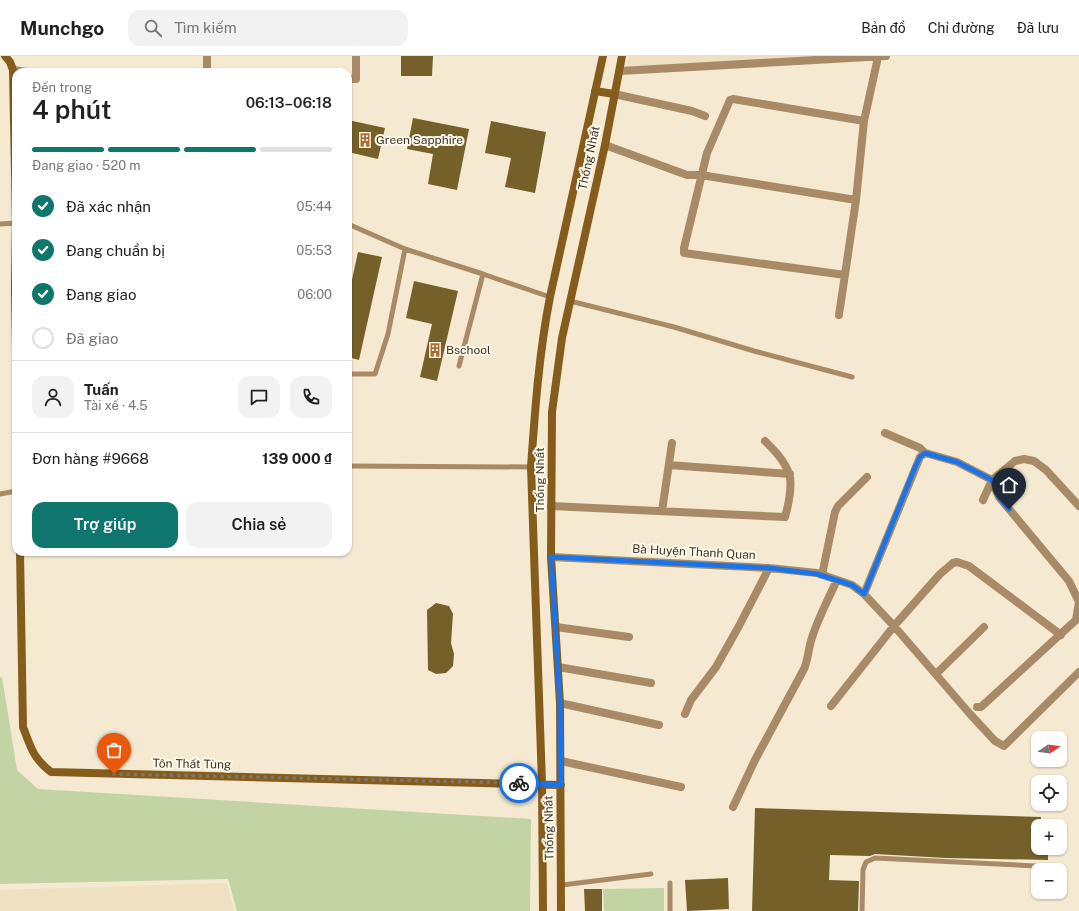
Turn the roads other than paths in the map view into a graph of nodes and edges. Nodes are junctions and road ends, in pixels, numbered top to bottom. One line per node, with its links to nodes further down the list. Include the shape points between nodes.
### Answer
1 (5, 56): 7 (main road)
2 (207, 56): 8 (street)
3 (356, 56): 10 (street, via 356,79)
4 (603, 56): 11 (main road, Thống Nhất)
5 (622, 56): 9 (main road, Thống Nhất)
6 (882, 56): 9 (street); 14 (street)
7 (12, 68)
8 (207, 68)
9 (620, 71): 12 (main road, Thống Nhất)
10 (352, 79)
11 (595, 91): 12 (main road); 24 (main road, Thống Nhất)
12 (614, 94): 13 (street); 15 (main road, Thống Nhất)
13 (705, 116)
14 (864, 121): 16 (street, via 733,98 707,153); 17 (street)
15 (605, 145): 16 (street, via 687,175); 25 (main road, Thống Nhất)
16 (701, 175): 17 (street); 23 (street, via 684,253)
17 (856, 200): 23 (street)
18 (12, 223): 19 (lane)
19 (0, 224)
20 (352, 226): 21 (lane)
21 (405, 249): 22 (lane); 28 (lane, via 388,334 375,374)
22 (483, 274): 24 (lane); 27 (lane)
23 (845, 275): 26 (street)
24 (550, 297): 36 (main road, Thống Nhất, via 543,334)
25 (570, 301): 29 (lane); 43 (main road, Thống Nhất, via 552,412)
26 (839, 315)
27 (459, 366)
28 (352, 374)
29 (852, 377)
30 (885, 434): 33 (street, via 920,448)
31 (765, 441): 37 (street)
32 (672, 442): 34 (street)
33 (925, 453): 39 (street, via 957,462); 51 (street, via 916,465)
34 (669, 465): 37 (street); 45 (street)
35 (352, 466): 36 (lane)
36 (531, 467): 68 (main road, Thống Nhất)
37 (790, 474): 45 (street, via 785,517)
38 (867, 477): 49 (street, via 835,512)
39 (992, 480): 42 (street); 44 (street, via 1015,461 1024,458 1034,461 1046,470); 55 (street, via 999,497 1069,581 1079,602 1076,620)
40 (12, 492): 41 (lane)
41 (0, 494)
42 (983, 500)
43 (551, 506): 45 (street); 47 (main road, Thống Nhất)
44 (1079, 506)
45 (662, 511)
46 (20, 556): 68 (main road, Tôn Thất Tùng, via 23,727 30,748 40,763 51,772)
47 (551, 557): 48 (street, Bà Huyện Thanh Quan); 53 (main road, Thống Nhất)
48 (769, 568): 49 (street, Bà Huyện Thanh Quan); 64 (street, via 740,626 716,667 691,700)
49 (822, 575): 50 (street, Bà Huyện Thanh Quan)
50 (837, 580): 51 (street, Bà Huyện Thanh Quan, via 852,585); 71 (street, via 815,630 804,669)
51 (864, 594): 52 (street, Bà Huyện Thanh Quan)
52 (894, 626): 55 (street, via 940,574 957,562 969,566); 59 (street, Bà Huyện Thanh Quan); 62 (street)
53 (556, 627): 56 (street); 57 (main road, Thống Nhất)
54 (984, 627): 59 (street)
55 (1060, 635): 63 (street, via 981,707)
56 (629, 637)
57 (558, 667): 60 (street); 61 (main road, Thống Nhất)
58 (1079, 672): 65 (street, Bà Huyện Thanh Quan, via 1004,746 995,741)
59 (936, 674): 65 (street, Bà Huyện Thanh Quan)
60 (651, 683)
61 (560, 703): 66 (street); 67 (main road, Thống Nhất)
62 (831, 706)
63 (977, 707): 65 (lane)
64 (685, 714)
65 (970, 714)
66 (659, 725)
67 (561, 761): 69 (main road, Thống Nhất); 70 (street)
68 (542, 783): 69 (main road, Tôn Thất Tùng); 76 (main road, Thống Nhất)
69 (561, 785): 75 (main road, Thống Nhất)
70 (681, 787)
71 (733, 807)
72 (1031, 866): 79 (lane, via 875,858 866,862 863,870)
73 (652, 874): 75 (lane)
74 (670, 883): 78 (lane)
75 (562, 885): 77 (main road, Thống Nhất)
76 (543, 911)
77 (561, 911)
78 (670, 911)
79 (862, 911)

